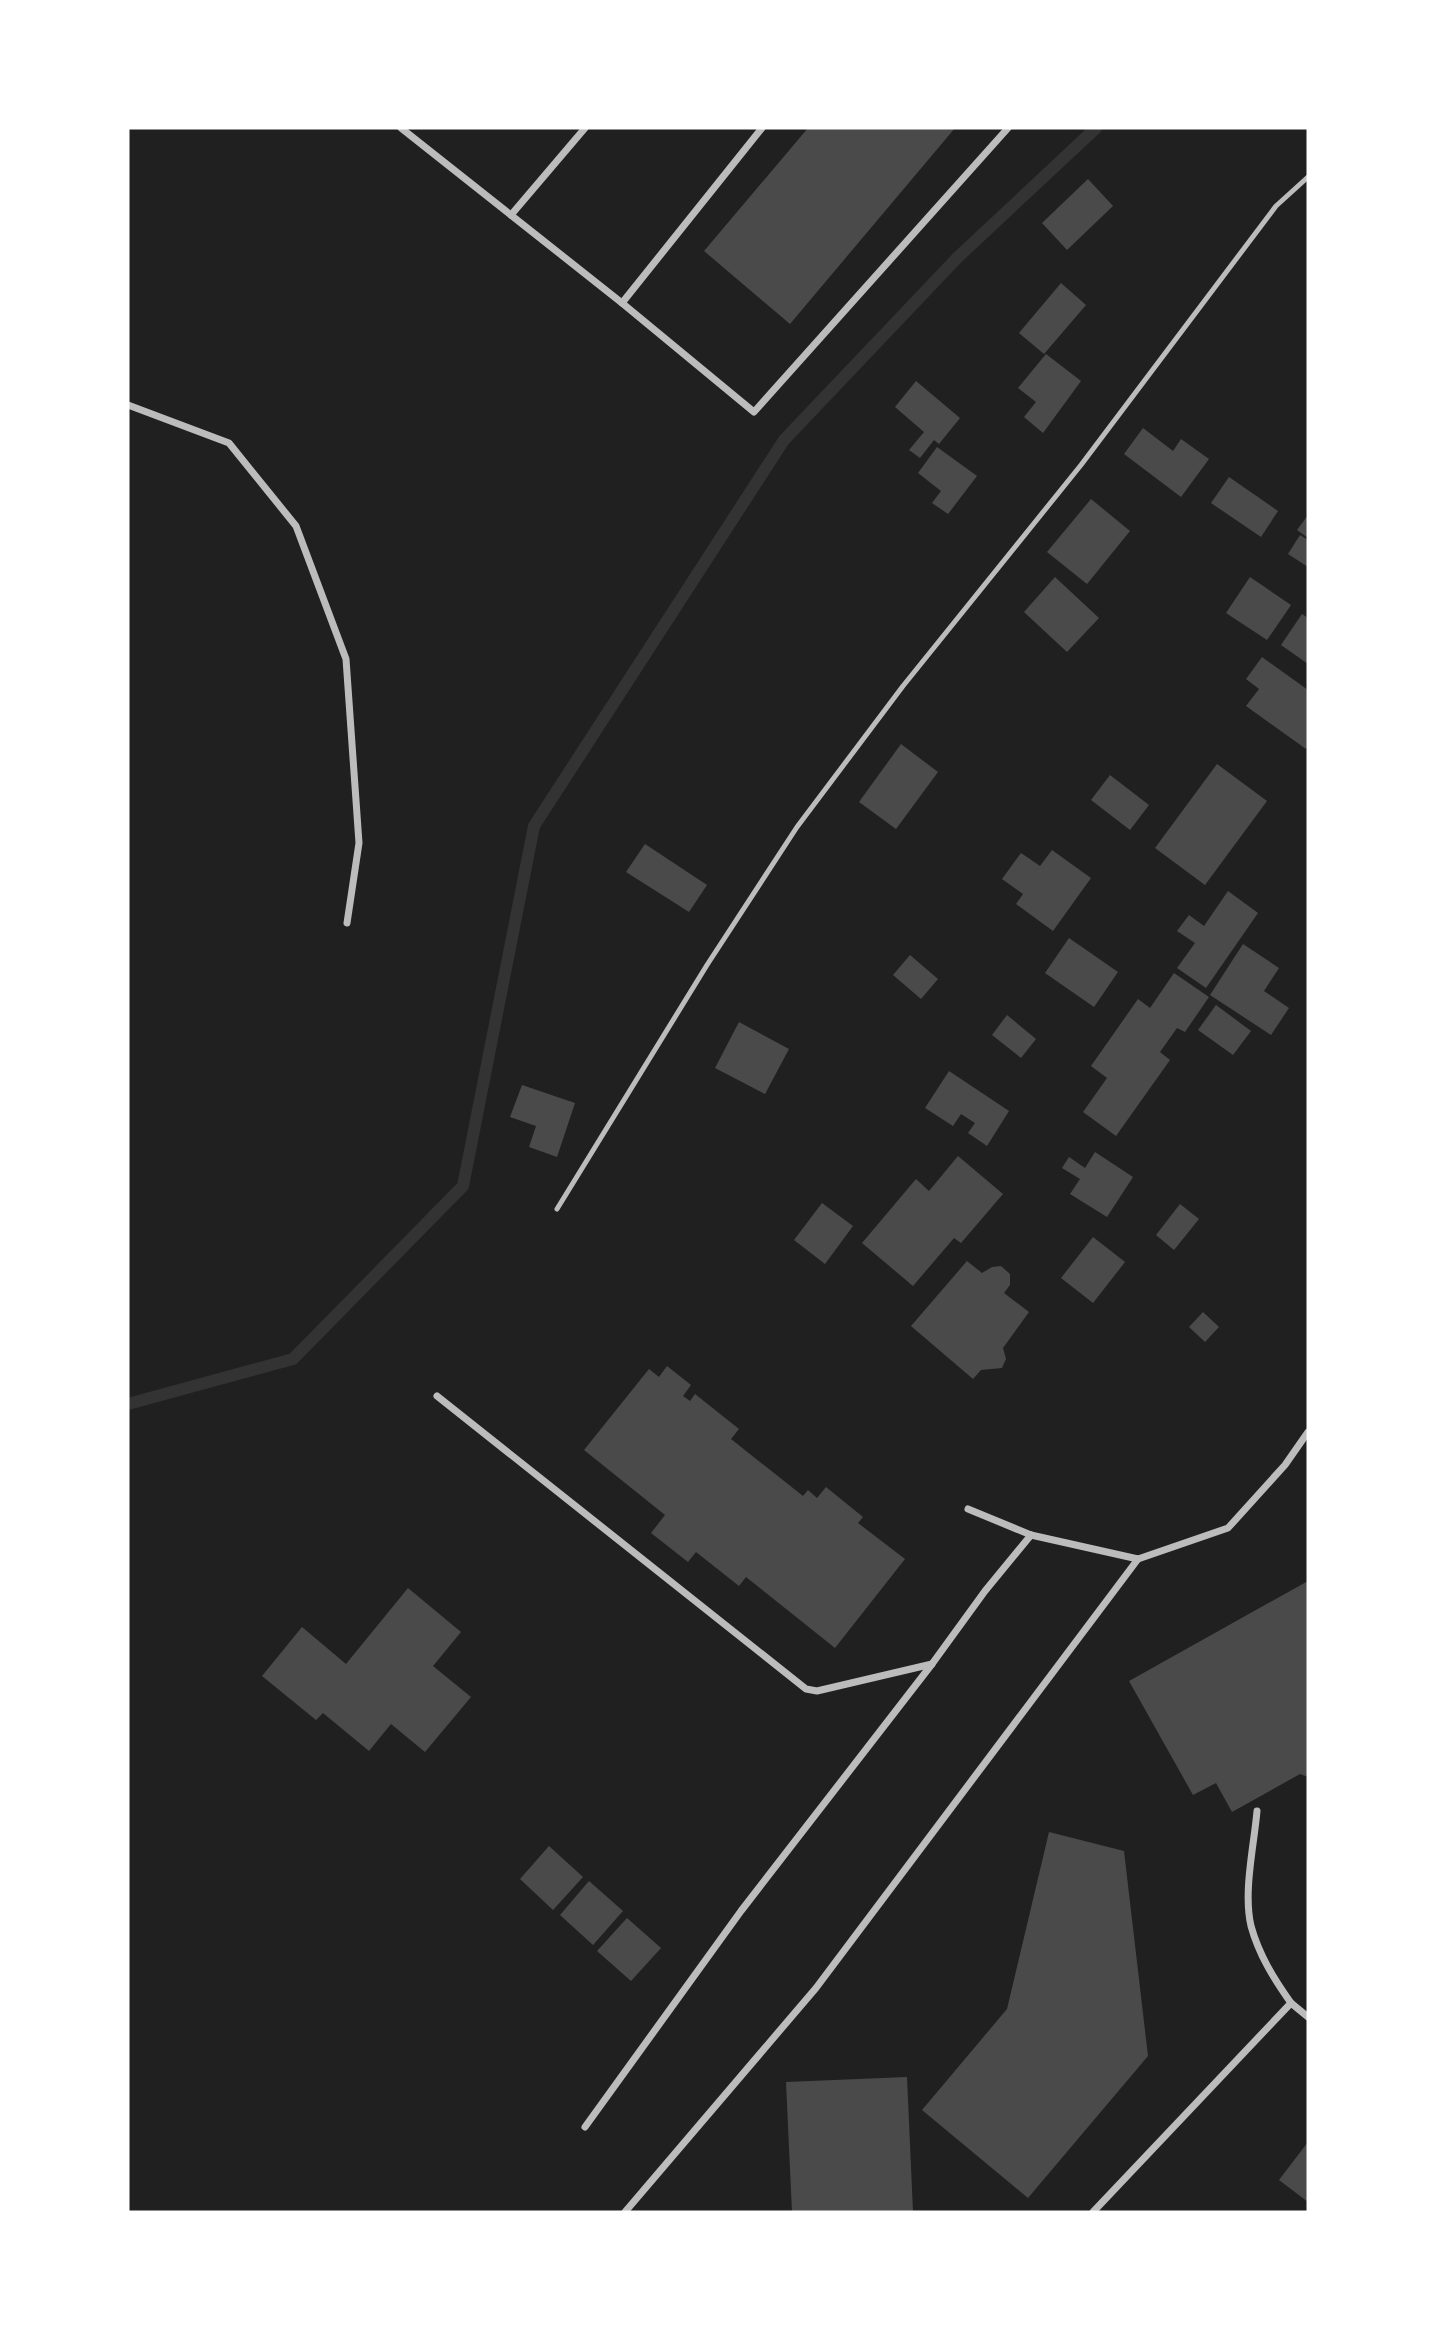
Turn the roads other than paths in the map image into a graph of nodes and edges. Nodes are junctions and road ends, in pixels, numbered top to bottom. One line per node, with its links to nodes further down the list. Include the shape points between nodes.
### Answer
1 (401, 128): 6 (street)
2 (585, 128): 6 (street)
3 (762, 128): 7 (street)
4 (1008, 128): 7 (street, via 754,412)
5 (1308, 177): 10 (lane, via 1276,206 1082,465 902,687 797,827)
6 (512, 215): 7 (street)
7 (622, 303)
8 (128, 405): 9 (street, via 229,443 296,526 346,659 359,843)
9 (347, 923)
10 (557, 1209)
11 (437, 1396): 16 (street, via 806,1689 817,1691)
12 (1308, 1432): 15 (street, via 1285,1465 1227,1528)
13 (968, 1508): 14 (street)
14 (1031, 1535): 15 (street); 16 (street)
15 (1138, 1559): 21 (street, via 816,1988)
16 (932, 1664): 20 (street, via 741,1911)
17 (1257, 1811): 18 (street, via 1251,1924 1273,1978)
18 (1291, 2003): 19 (street); 22 (street)
19 (1308, 2017)
20 (585, 2127)
21 (625, 2212)
22 (1093, 2212)

